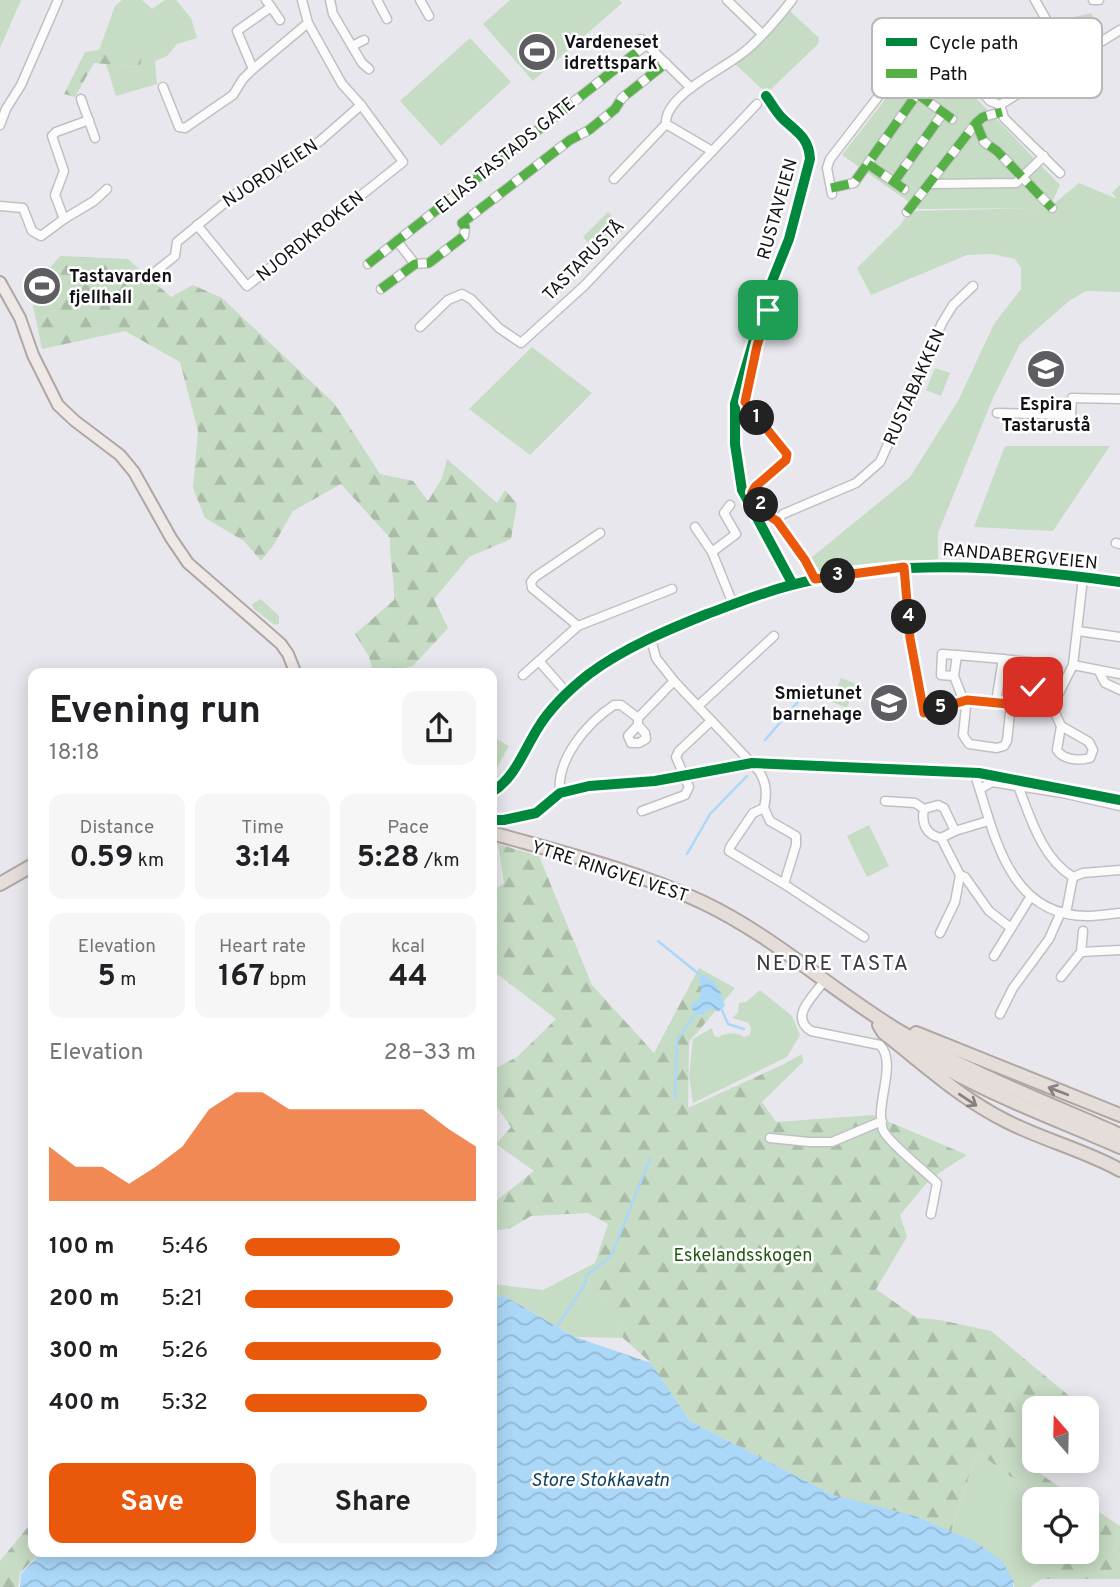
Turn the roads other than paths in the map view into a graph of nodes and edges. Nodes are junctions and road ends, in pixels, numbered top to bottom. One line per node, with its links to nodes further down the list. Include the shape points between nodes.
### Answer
1 (58, 0): 42 (street)
2 (302, 0): 17 (street)
3 (330, 0): 22 (street)
4 (377, 0): 15 (street)
5 (420, 0): 13 (street)
6 (727, 0): 12 (street)
7 (792, 0): 19 (street)
8 (1035, 0): 14 (street)
9 (1093, 0): 10 (street)
10 (1099, 0)
11 (268, 3): 16 (street); 24 (street, via 237,31)
12 (737, 3): 19 (street)
13 (429, 16)
14 (1045, 18)
15 (387, 19)
16 (280, 20)
17 (308, 23): 24 (street); 34 (street, via 342,84)
18 (1120, 30): 21 (street)
19 (762, 34): 27 (street, via 730,63)
20 (364, 40): 22 (street)
21 (1102, 41)
22 (352, 46): 25 (street)
23 (666, 63): 27 (street); 59 (street, ELIAS TASTADS GATE, via 644,41); 61 (street, via 589,130 462,223 464,236 429,263)
24 (253, 69): 26 (street, via 233,95 183,128)
25 (369, 69)
26 (163, 87)
27 (691, 88): 41 (street, via 668,111)
28 (878, 98): 46 (street, via 830,159 831,191 853,184)
29 (914, 98): 46 (street)
30 (922, 98): 37 (street)
31 (987, 98): 36 (street)
32 (1016, 98): 36 (street)
33 (81, 99): 39 (street)
34 (361, 104): 58 (street, NJORDVEIEN, via 320,141 271,176 254,179); 58 (street, NJORDKROKEN, via 403,162 247,286)
35 (757, 104): 44 (street, TASTARUSTÅ)
36 (1001, 108): 40 (street); 45 (street, via 1004,118)
37 (943, 113): 38 (street); 50 (street)
38 (952, 119)
39 (89, 120): 43 (street); 57 (street, via 52,136 64,171 55,195)
40 (976, 123): 48 (street, via 984,142); 51 (street)
41 (666, 124): 44 (street); 49 (street)
42 (0, 125)
43 (95, 138)
44 (712, 151): 67 (street, TASTARUSTÅ, via 576,294 521,343 462,294 448,300)
45 (1044, 156): 47 (street); 48 (street)
46 (868, 164): 50 (street)
47 (1060, 173)
48 (1021, 177): 51 (street, via 1016,183); 55 (street)
49 (614, 179)
50 (894, 182): 53 (street)
51 (929, 184): 56 (street)
52 (107, 189): 57 (street)
53 (904, 189)
54 (0, 206): 57 (street, via 23,208 38,236)
55 (1052, 208)
56 (907, 212)
57 (64, 219)
58 (197, 225): 62 (street, NJORDVEIEN, via 177,242 175,256)
59 (397, 241): 60 (street, ELIAS TASTADS GATE); 61 (street)
60 (369, 264)
61 (415, 264): 66 (street)
62 (155, 272)
63 (0, 282): 90 (main road, via 58,405 120,454 188,563 281,644)
64 (778, 286): 71 (street, via 745,398 786,451 786,460 752,492)
65 (973, 286): 71 (street, RUSTABAKKEN, via 942,323 880,462 856,483 783,514)
66 (382, 289)
67 (419, 327)
68 (1120, 399): 69 (street, via 1072,398 1071,415)
69 (997, 413)
70 (730, 505): 74 (street, via 724,513 736,534)
71 (777, 521): 77 (street)
72 (695, 527): 74 (street)
73 (600, 533): 81 (street, via 531,582 532,588)
74 (712, 552): 80 (street)
75 (904, 567): 76 (street, RANDABERGVEIEN, via 954,565); 77 (street, RANDABERGVEIEN); 98 (street, via 910,638 924,713)
76 (1083, 578): 78 (street, RANDABERGVEIEN); 82 (street)
77 (815, 579): 80 (street, RANDABERGVEIEN)
78 (1120, 582)
79 (672, 589): 81 (street)
80 (733, 604): 85 (street, RANDABERGVEIEN)
81 (578, 626): 88 (street)
82 (1077, 631): 84 (street); 89 (street)
83 (774, 636): 102 (street)
84 (1120, 638)
85 (651, 639): 95 (street, via 656,658); 97 (street, RANDABERGVEIEN, via 608,662)
86 (957, 655): 87 (street); 94 (street); 94 (street, via 942,654 941,675)
87 (1003, 659): 99 (street); 103 (street, via 1035,666)
88 (539, 661): 93 (street); 97 (street)
89 (1073, 665): 91 (street); 101 (street, via 1059,697)
90 (294, 668)
91 (1099, 671): 92 (street); 96 (street, via 1105,683)
92 (1120, 674)
93 (523, 676)
94 (954, 676): 98 (street)
95 (674, 681): 102 (street); 107 (street, via 638,722 621,705 614,705 572,748 564,763 560,793)
96 (1120, 690)
97 (567, 693): 109 (street, RANDABERGVEIEN)
98 (963, 701): 99 (street); 100 (street, via 967,710 965,741 997,748 1007,741)
99 (996, 702): 100 (street)
100 (1011, 704): 103 (street)
101 (1051, 704): 103 (street); 105 (street)
102 (698, 706): 104 (street)
103 (1030, 706)
104 (711, 721): 113 (street, via 765,780); 115 (street, via 676,757 689,787 685,795)
105 (1061, 726): 105 (street, via 1059,754 1090,758 1091,744)
106 (976, 778): 110 (street)
107 (589, 786)
108 (1018, 786): 110 (street, via 990,782); 112 (street); 123 (street, via 1040,841)
109 (497, 789)
110 (980, 789): 116 (street)
111 (885, 801): 114 (street, via 915,803)
112 (1120, 806)
113 (764, 808): 124 (street, via 770,821 796,836); 124 (street, via 753,813 730,851)
114 (924, 809): 117 (street, via 942,806); 119 (street, via 925,827)
115 (642, 811)
116 (989, 821): 117 (street); 126 (street, via 1007,868)
117 (955, 831): 119 (street)
118 (497, 835): 129 (highway, YTRE RINGVEI VEST, via 681,893)
119 (941, 838): 122 (street)
120 (1120, 870): 123 (street)
121 (28, 871): 125 (highway)
122 (960, 875): 130 (street, via 989,911); 132 (street, via 955,902)
123 (1073, 877): 127 (street)
124 (784, 884): 133 (street)
125 (0, 886)
126 (1031, 896): 127 (street); 130 (street)
127 (1064, 912): 128 (street, via 1086,916); 140 (street)
128 (1120, 913)
129 (747, 928): 138 (highway); 139 (highway)
130 (1011, 929): 136 (street)
131 (1083, 931): 135 (street)
132 (940, 933)
133 (864, 937)
134 (1120, 950): 135 (street)
135 (1081, 952): 137 (street)
136 (994, 956)
137 (1061, 977)
138 (821, 985): 141 (highway); 143 (street, via 803,1009 804,1025 811,1031 880,1045 888,1061)
139 (867, 1009): 142 (highway, one-way to 139, via 929,1039); 144 (highway, via 950,1060)
140 (1000, 1014)
141 (879, 1025): 146 (highway, via 990,1092); 147 (highway, one-way to 147, via 976,1105)
142 (1120, 1115)
143 (881, 1121): 145 (street, via 832,1142); 148 (street, via 886,1134 937,1183)
144 (1120, 1135)
145 (770, 1138)
146 (1120, 1147)
147 (1120, 1170)
148 (931, 1214)

